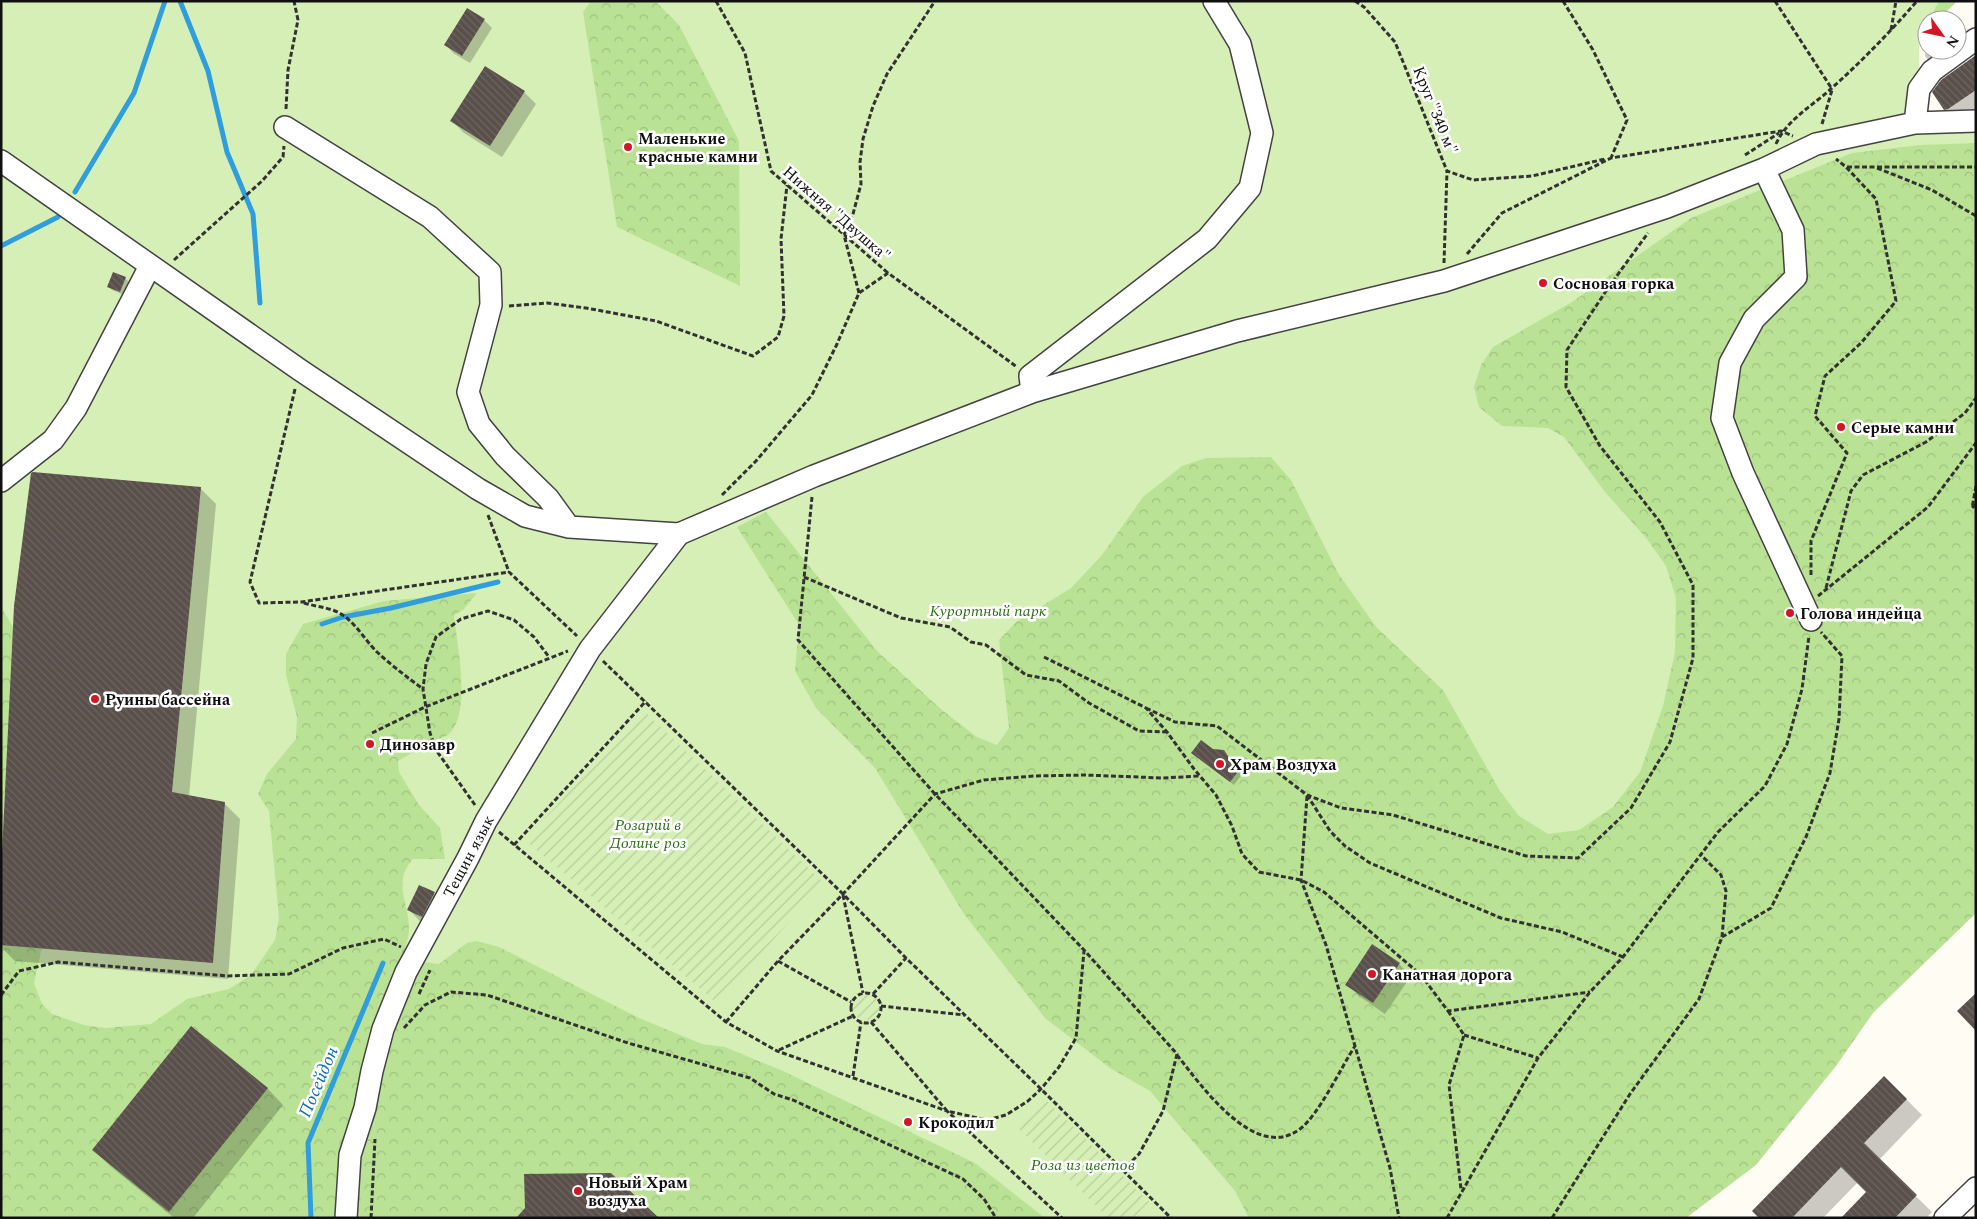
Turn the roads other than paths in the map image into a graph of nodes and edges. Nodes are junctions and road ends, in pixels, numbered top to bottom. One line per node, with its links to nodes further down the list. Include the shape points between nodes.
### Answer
1 (1214, 1): 9 (street, via 1240,44 1262,133 1250,188 1207,239)
2 (1976, 39): 4 (street, via 1932,71 1923,83 1919,90)
3 (1976, 121): 4 (street)
4 (1915, 123): 7 (street, via 1816,144)
5 (285, 127): 11 (street, via 430,217 490,272 491,305 468,392 479,424 505,456 548,498)
6 (1, 161): 8 (street)
7 (1764, 169): 9 (street, via 1667,207 1444,281); 13 (street, via 1793,230 1796,277 1754,319 1730,362 1722,418 1743,473)
8 (155, 270): 10 (street, via 76,408 53,440); 11 (street, via 478,489 525,516)
9 (1031, 384): 12 (street)
10 (1, 481)
11 (570, 527): 12 (street)
12 (679, 534): 15 (street, Тещин язык, via 590,649 486,821 423,960 406,972 383,1029 365,1108 350,1155)
13 (1811, 611)
14 (1976, 1188): 16 (street)
15 (346, 1218)
16 (1945, 1218)

